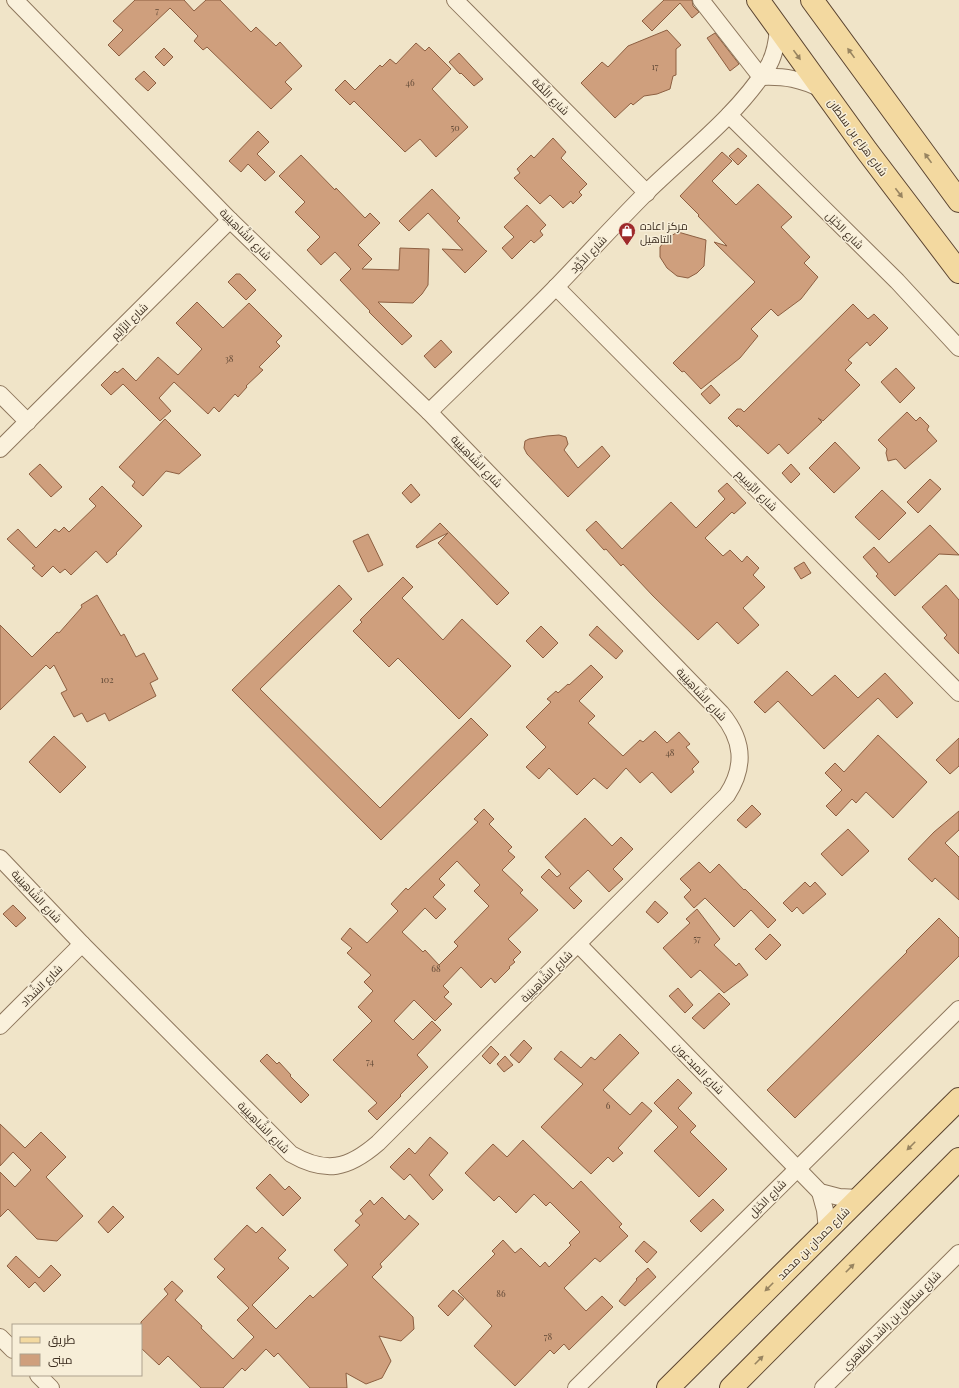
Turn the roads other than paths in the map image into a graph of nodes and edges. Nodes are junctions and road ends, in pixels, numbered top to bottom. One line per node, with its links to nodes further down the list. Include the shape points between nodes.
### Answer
1 (15, 0): 12 (street, شارع الشَّاهِينِية)
2 (455, 0): 10 (street, شارع اللَّمَّة)
3 (701, 0): 7 (street)
4 (758, 0): 6 (main road, شارع هزاع بن سلطان)
5 (812, 0): 11 (main road, one-way to 5)
6 (778, 28): 7 (street, شارع الذَّوْد, via 774,54); 8 (main road, شارع هزاع بن سلطان, one-way to 8)
7 (761, 77): 8 (street, via 794,79); 9 (street, شارع الذَّوْد)
8 (824, 91): 13 (main road, شارع هزاع بن سلطان, one-way to 13)
9 (729, 114): 10 (street, شارع الذَّوْد); 15 (street, شارع الخَيْل, via 897,281)
10 (647, 193): 14 (street, شارع الذَّوْد)
11 (959, 201)
12 (230, 220): 17 (street, شارع الشَّاهِينِية); 18 (street, شارع الرَّائِم)
13 (959, 272)
14 (556, 287): 17 (street, شارع الذَّوْد); 20 (street, شارع الرَّسِيم)
15 (959, 348)
16 (0, 394): 18 (street)
17 (429, 412): 23 (street, شارع الشَّاهِينِية, via 721,713 734,731 738,742 740,758 737,775 727,795)
18 (28, 422): 19 (street, شارع الرَّائِم)
19 (0, 449)
20 (959, 693)
21 (0, 858): 22 (street, شارع الشَّاهِينِية)
22 (82, 944): 23 (street, شارع الشَّاهِينِية, via 291,1154 305,1162 320,1166 336,1166 351,1162 378,1143); 25 (street, شارع الشِّدَاد)
23 (578, 944): 30 (street, شارع المبدعون)
24 (959, 1009): 30 (street, شارع الخَيْل)
25 (0, 1026)
26 (959, 1082): 28 (main road, via 941,1105)
27 (959, 1099): 28 (main road, شارع حمدان بن محمد)
28 (930, 1128): 32 (main road, شارع حمدان بن محمد, one-way to 32)
29 (959, 1159): 41 (main road, one-way to 29)
30 (797, 1168): 31 (street, شارع المبدعون); 39 (street, شارع الخَيْل)
31 (820, 1192): 32 (street, via 839,1197); 33 (street, شارع المبدعون)
32 (859, 1198): 33 (main road, شارع حمدان بن محمد)
33 (827, 1230): 40 (main road, شارع حمدان بن محمد, one-way to 40)
34 (959, 1253): 42 (street, شارع سلطان بن راشد الظاهري)
35 (0, 1337): 36 (street)
36 (12, 1349)
37 (39, 1376): 38 (street)
38 (51, 1388)
39 (576, 1388)
40 (668, 1388)
41 (731, 1388)
42 (823, 1388)

